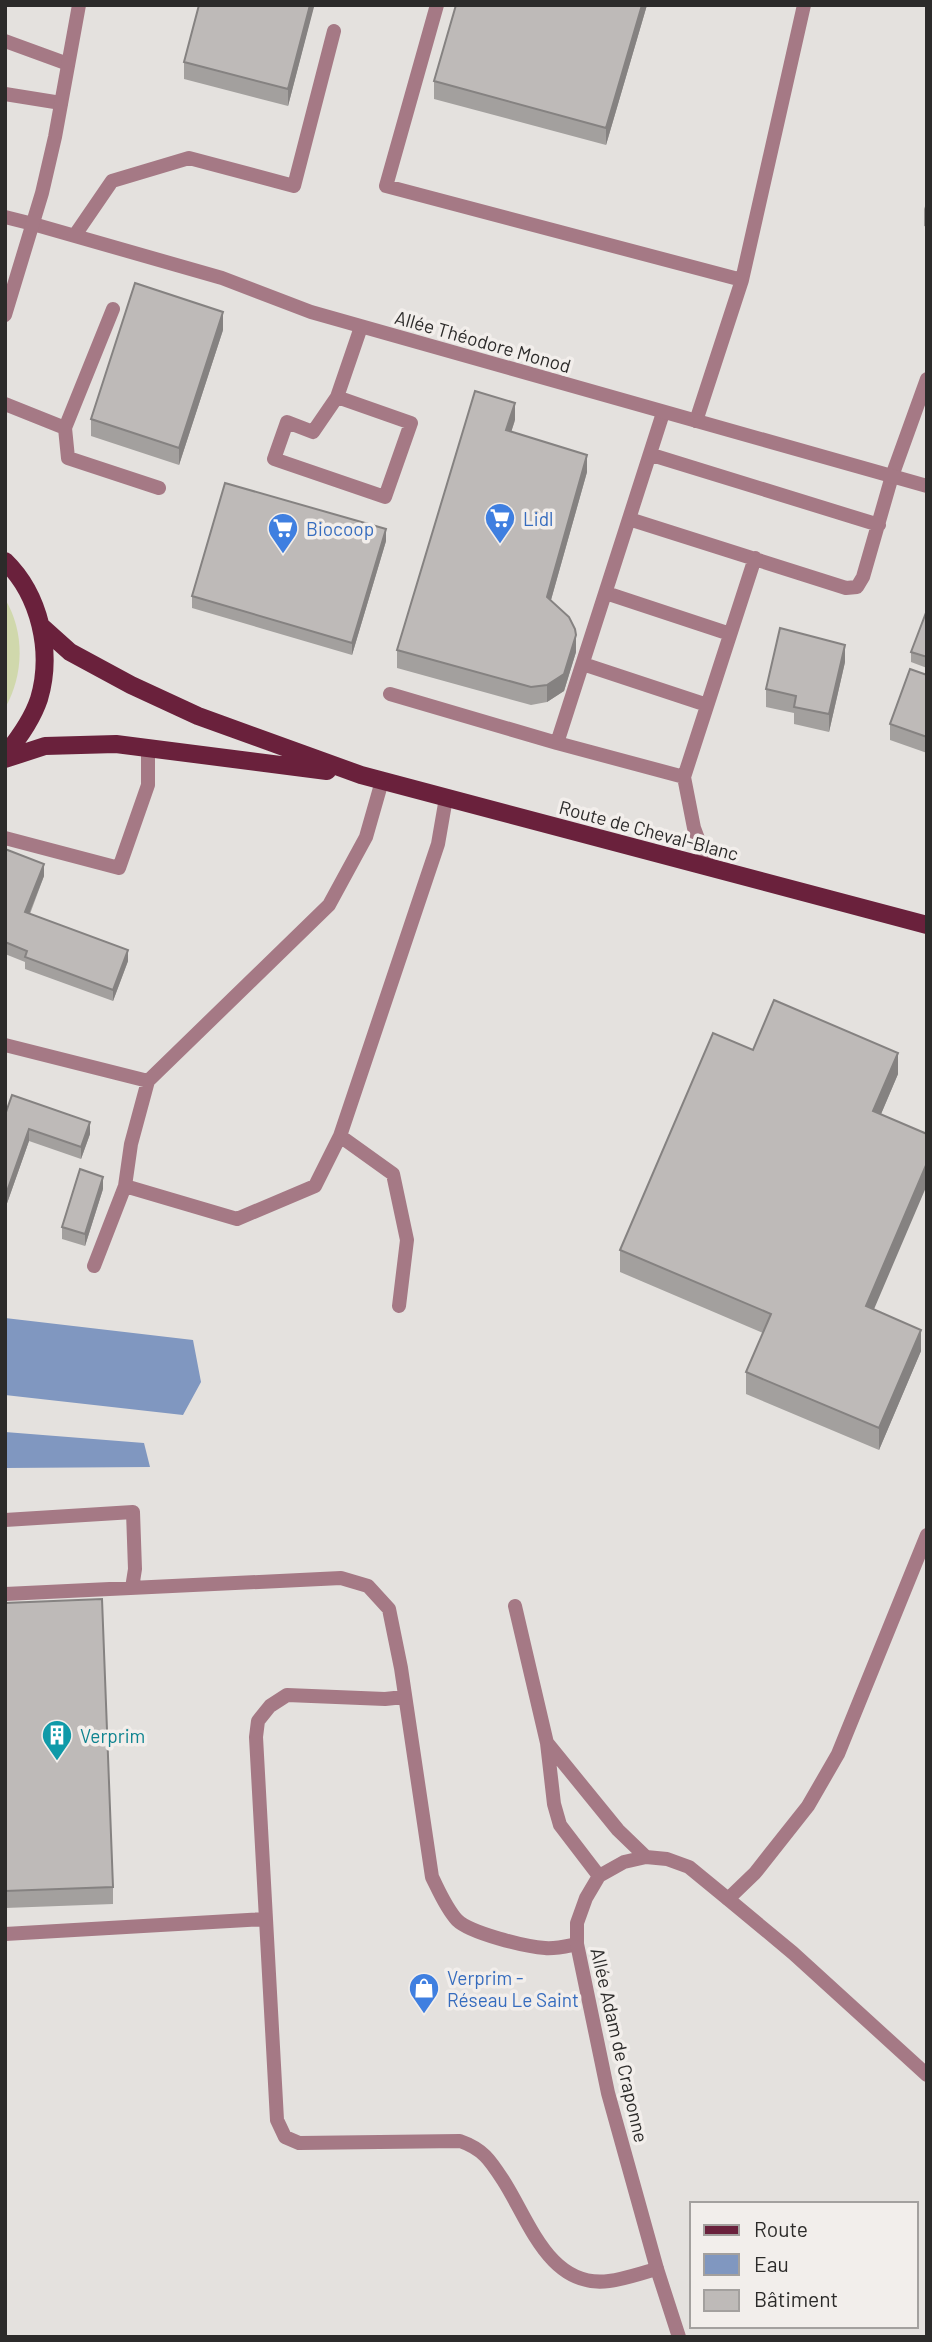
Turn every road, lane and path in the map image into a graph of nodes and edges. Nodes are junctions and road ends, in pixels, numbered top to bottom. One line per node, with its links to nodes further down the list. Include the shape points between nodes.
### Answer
1 (79, 5): 6 (street)
2 (437, 5): 12 (street, via 386,186)
3 (804, 5): 12 (street)
4 (334, 31): 11 (street, via 294,186 189,158 112,181)
5 (5, 41): 6 (street)
6 (68, 64): 8 (street)
7 (5, 94): 8 (street)
8 (61, 103): 10 (street)
9 (5, 218): 10 (street, Allée Théodore Monod)
10 (33, 224): 11 (street, Allée Théodore Monod); 14 (street)
11 (75, 235): 15 (street, Allée Théodore Monod, via 222,278)
12 (742, 280): 20 (street)
13 (113, 309): 21 (street)
14 (5, 315)
15 (361, 327): 17 (street); 19 (street, Allée Théodore Monod)
16 (927, 379): 23 (street)
17 (337, 397): 17 (street, via 313,432 287,422 274,459 386,497 411,423)
18 (5, 404): 21 (street)
19 (663, 413): 20 (street, Allée Théodore Monod); 22 (street)
20 (696, 421): 23 (street, Allée Théodore Monod)
21 (65, 428): 25 (street, via 68,458)
22 (652, 455): 26 (street); 27 (street)
23 (892, 476): 24 (street, Allée Théodore Monod); 27 (street)
24 (927, 486)
25 (159, 488)
26 (629, 519): 28 (street); 30 (street)
27 (879, 525): 28 (street, via 856,587 846,588)
28 (755, 558): 32 (street)
29 (5, 561): 31 (main road, via 30,595)
30 (606, 593): 32 (street); 33 (street)
31 (41, 626): 38 (main road, via 45,662 39,698 24,732); 39 (main road, via 71,652 131,685 198,716)
32 (730, 634): 35 (street)
33 (583, 664): 35 (street); 36 (street)
34 (390, 694): 36 (street)
35 (707, 705): 40 (street)
36 (557, 743): 40 (street)
37 (148, 749): 38 (main road, via 116,744 45,746); 39 (main road); 43 (street, via 148,785 119,868)
38 (5, 757)
39 (361, 775): 41 (main road, Route de Cheval-Blanc)
40 (684, 777): 44 (street, via 694,828)
41 (383, 781): 42 (main road, Route de Cheval-Blanc); 47 (street, via 366,836 329,905)
42 (446, 798): 44 (main road, Route de Cheval-Blanc); 48 (street, via 438,844)
43 (5, 838)
44 (709, 867): 45 (main road, Route de Cheval-Blanc)
45 (927, 925)
46 (5, 1045): 47 (street)
47 (148, 1081): 49 (street)
48 (340, 1136): 49 (street, via 314,1186 237,1219); 51 (street, via 393,1174 407,1240)
49 (125, 1186): 50 (street)
50 (94, 1266)
51 (399, 1306)
52 (5, 1520): 54 (street, via 133,1512)
53 (927, 1535): 61 (street, via 838,1754 808,1806 755,1873)
54 (132, 1588): 55 (street); 57 (street, via 341,1577 368,1586 389,1609)
55 (5, 1594)
56 (515, 1606): 58 (street)
57 (404, 1698): 62 (street, via 287,1695 258,1721); 64 (street, via 432,1877 458,1921 484,1935 542,1948)
58 (547, 1743): 59 (street); 60 (street, via 560,1825)
59 (646, 1857): 60 (street, via 624,1862); 61 (street, via 667,1858 689,1867)
60 (599, 1876): 64 (street, Allée Adam de Craponne, via 577,1923)
61 (728, 1899): 65 (street)
62 (264, 1919): 63 (street); 66 (street, via 277,2120 285,2137 309,2144 460,2141 477,2147 492,2161 545,2253 562,2271 582,2280 607,2282)
63 (5, 1934)
64 (577, 1944): 66 (street, Allée Adam de Craponne, via 608,2093)
65 (927, 2075)
66 (657, 2269): 67 (street, Allée Adam de Craponne)
67 (679, 2337)

